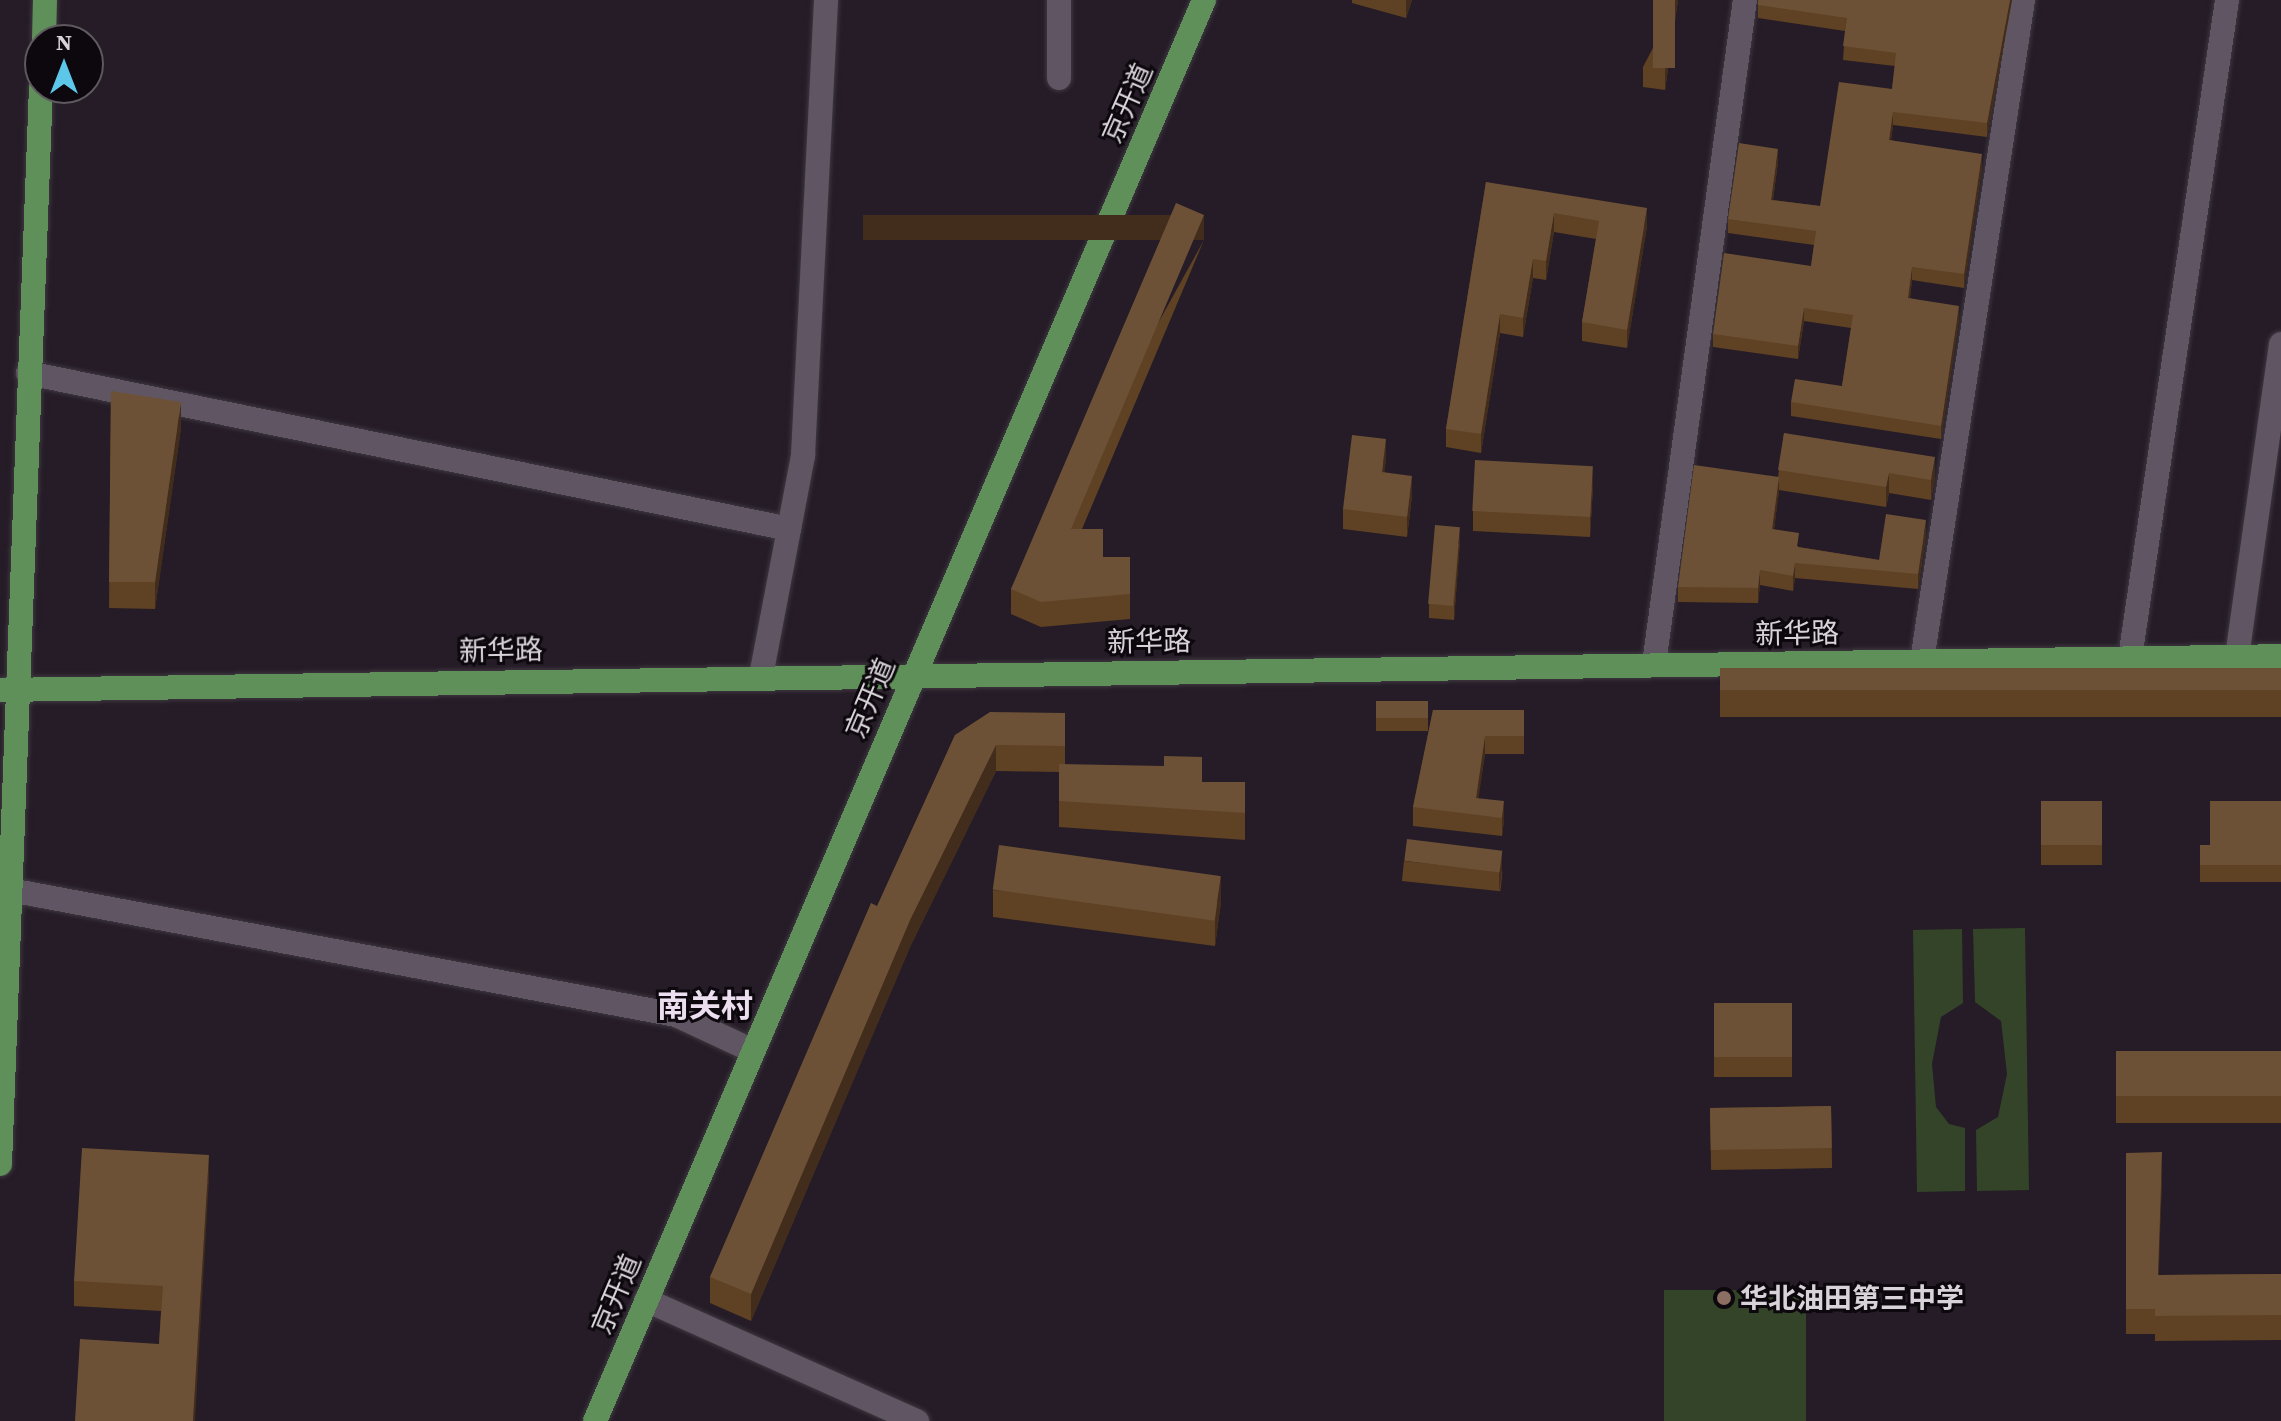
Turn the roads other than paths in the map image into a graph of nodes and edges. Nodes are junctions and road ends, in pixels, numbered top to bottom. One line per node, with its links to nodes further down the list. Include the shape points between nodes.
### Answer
1 (45, 0): 8 (main road)
2 (826, 0): 13 (street, via 803,455)
3 (1059, 0): 9 (street)
4 (1204, 0): 19 (main road, 京开道)
5 (1745, 0): 18 (street)
6 (2023, 0): 17 (street)
7 (2227, 0): 16 (street)
8 (44, 24)
9 (1059, 78)
10 (40, 104): 12 (main road)
11 (2281, 344): 15 (street)
12 (28, 373): 13 (street); 21 (main road)
13 (789, 529): 20 (street)
14 (2281, 656): 15 (main road, 新华路)
15 (2237, 657): 16 (main road, 新华路)
16 (2130, 658): 17 (main road, 新华路)
17 (1922, 661): 18 (main road, 新华路)
18 (1654, 664): 19 (main road, 新华路)
19 (913, 674): 20 (main road, 新华路); 23 (main road, 京开道)
20 (761, 676): 21 (main road, 新华路)
21 (6, 684): 22 (main road)
22 (10, 890): 23 (street, via 676,1015); 24 (main road)
23 (751, 1050): 25 (main road, 京开道)
24 (0, 1164)
25 (646, 1300): 26 (main road, 京开道); 27 (street)
26 (595, 1421)
27 (917, 1421)

